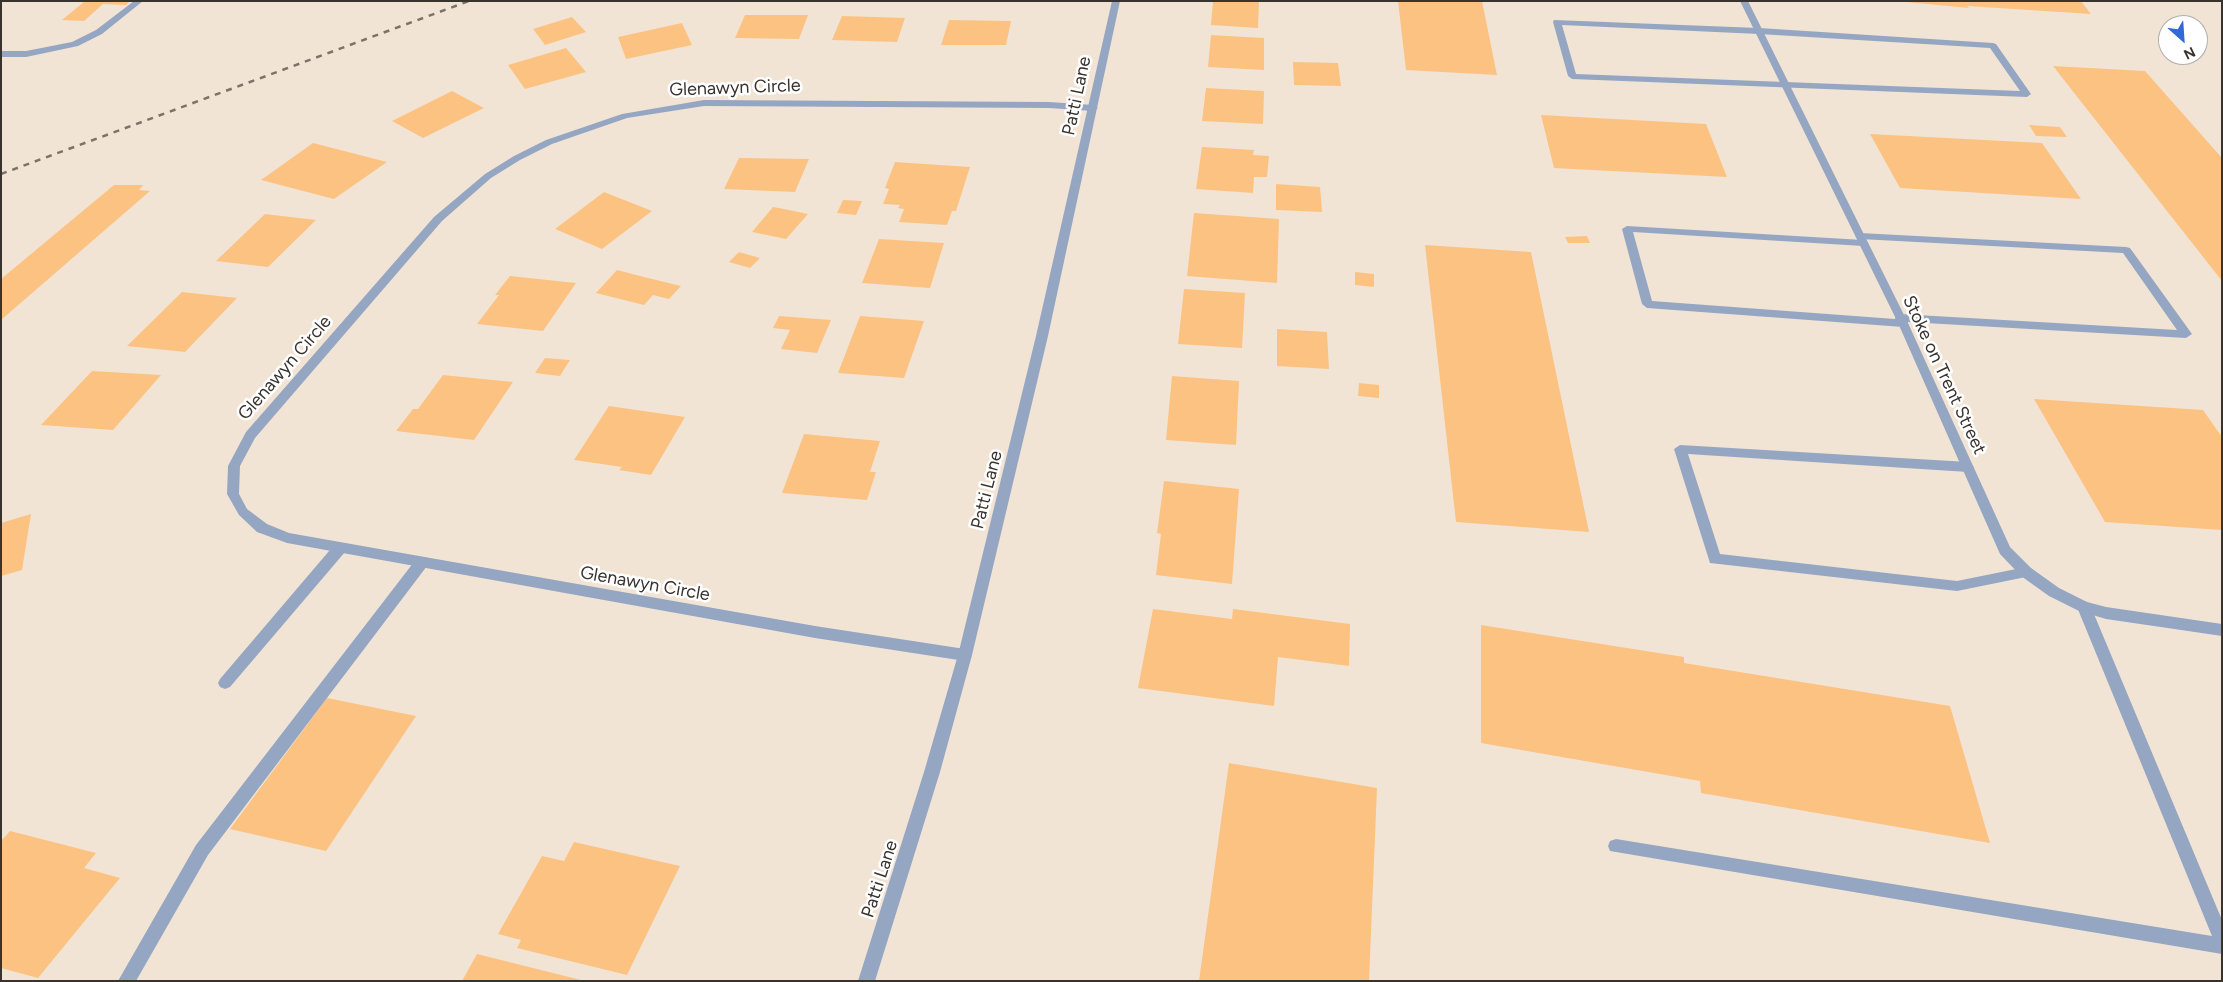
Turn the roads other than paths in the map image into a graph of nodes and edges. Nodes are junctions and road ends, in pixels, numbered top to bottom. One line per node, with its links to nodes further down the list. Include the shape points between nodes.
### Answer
1 (139, 1): 5 (street, via 105,28 75,44 26,54)
2 (1116, 1): 7 (street, Patti Lane)
3 (1744, 1): 4 (street, Stoke on Trent Street)
4 (1759, 31): 6 (street, Stoke on Trent Street); 6 (street, via 1557,22 1572,76); 6 (street, via 1993,46 2027,94)
5 (1, 54)
6 (1785, 85): 8 (street, Stoke on Trent Street)
7 (1093, 108): 11 (street, Glenawyn Circle, via 704,103 625,116 564,136 516,158 488,176 438,219 250,435 234,466 233,494 243,512 262,528 287,538); 16 (street, Patti Lane, via 1040,346)
8 (1861, 240): 9 (street, Stoke on Trent Street); 9 (street, via 1627,229 1647,304); 9 (street, via 2126,250 2186,334)
9 (1901, 320): 10 (street, Stoke on Trent Street)
10 (1968, 467): 13 (street, Stoke on Trent Street, via 2005,550); 13 (street, via 1680,450 1715,559 1957,586)
11 (340, 548): 12 (street, Glenawyn Circle); 17 (street)
12 (422, 562): 16 (street, Glenawyn Circle, via 815,632); 21 (street, via 202,850)
13 (2026, 572): 14 (street, Stoke on Trent Street, via 2054,592)
14 (2084, 606): 15 (street, Stoke on Trent Street, via 2106,613); 19 (street)
15 (2222, 630)
16 (965, 655): 22 (street, Patti Lane)
17 (225, 683)
18 (1616, 846): 20 (street)
19 (2222, 940)
20 (2222, 946)
21 (126, 981)
22 (866, 981)

